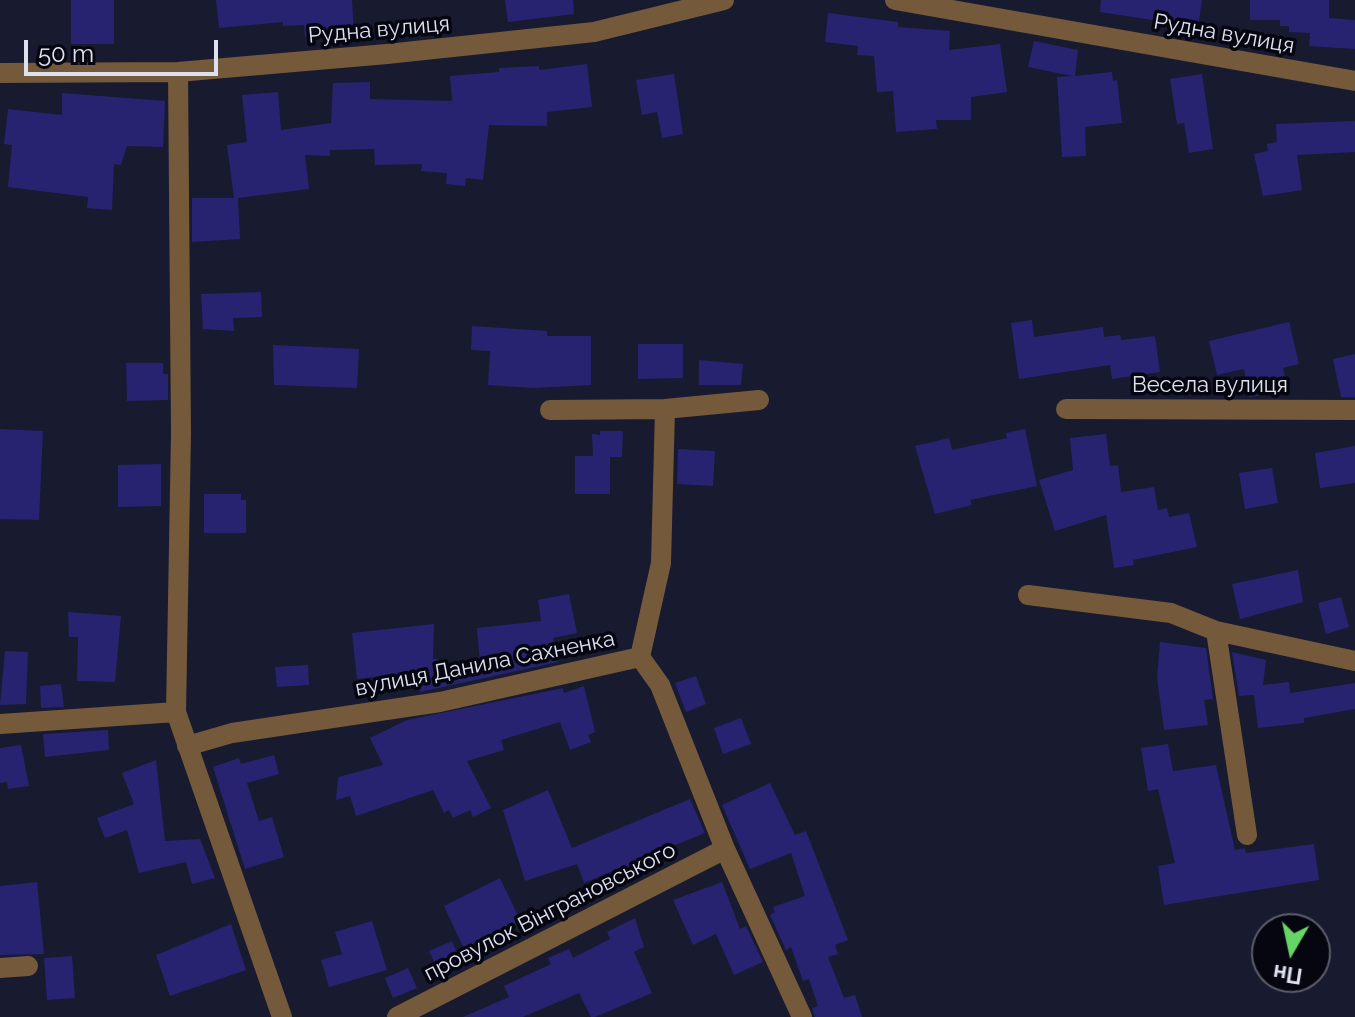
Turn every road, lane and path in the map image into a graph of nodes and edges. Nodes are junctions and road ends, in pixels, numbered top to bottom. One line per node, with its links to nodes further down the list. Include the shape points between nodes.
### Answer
1 (724, 0): 3 (street, Рудна вулиця, via 594,32)
2 (895, 0): 5 (street, Рудна вулиця)
3 (178, 72): 4 (street, Рудна вулиця); 15 (street, via 181,433)
4 (0, 73)
5 (1355, 81)
6 (759, 400): 7 (street)
7 (665, 409): 9 (street); 13 (street, вулиця Данила Сахненка, via 661,563)
8 (1066, 409): 10 (street, Весела вулиця)
9 (550, 410)
10 (1355, 410)
11 (1028, 595): 12 (street, via 1171,613)
12 (1216, 631): 14 (street); 18 (street)
13 (640, 657): 17 (street, вулиця Данила Сахненка, via 440,702 204,738); 19 (street, via 660,685)
14 (1355, 661)
15 (176, 712): 16 (street); 17 (street)
16 (0, 724)
17 (187, 746): 22 (street)
18 (1247, 835)
19 (725, 849): 23 (street, провулок Вінграновського); 24 (street)
20 (28, 966): 21 (street)
21 (0, 968)
22 (282, 1017)
23 (397, 1017)
24 (802, 1017)

